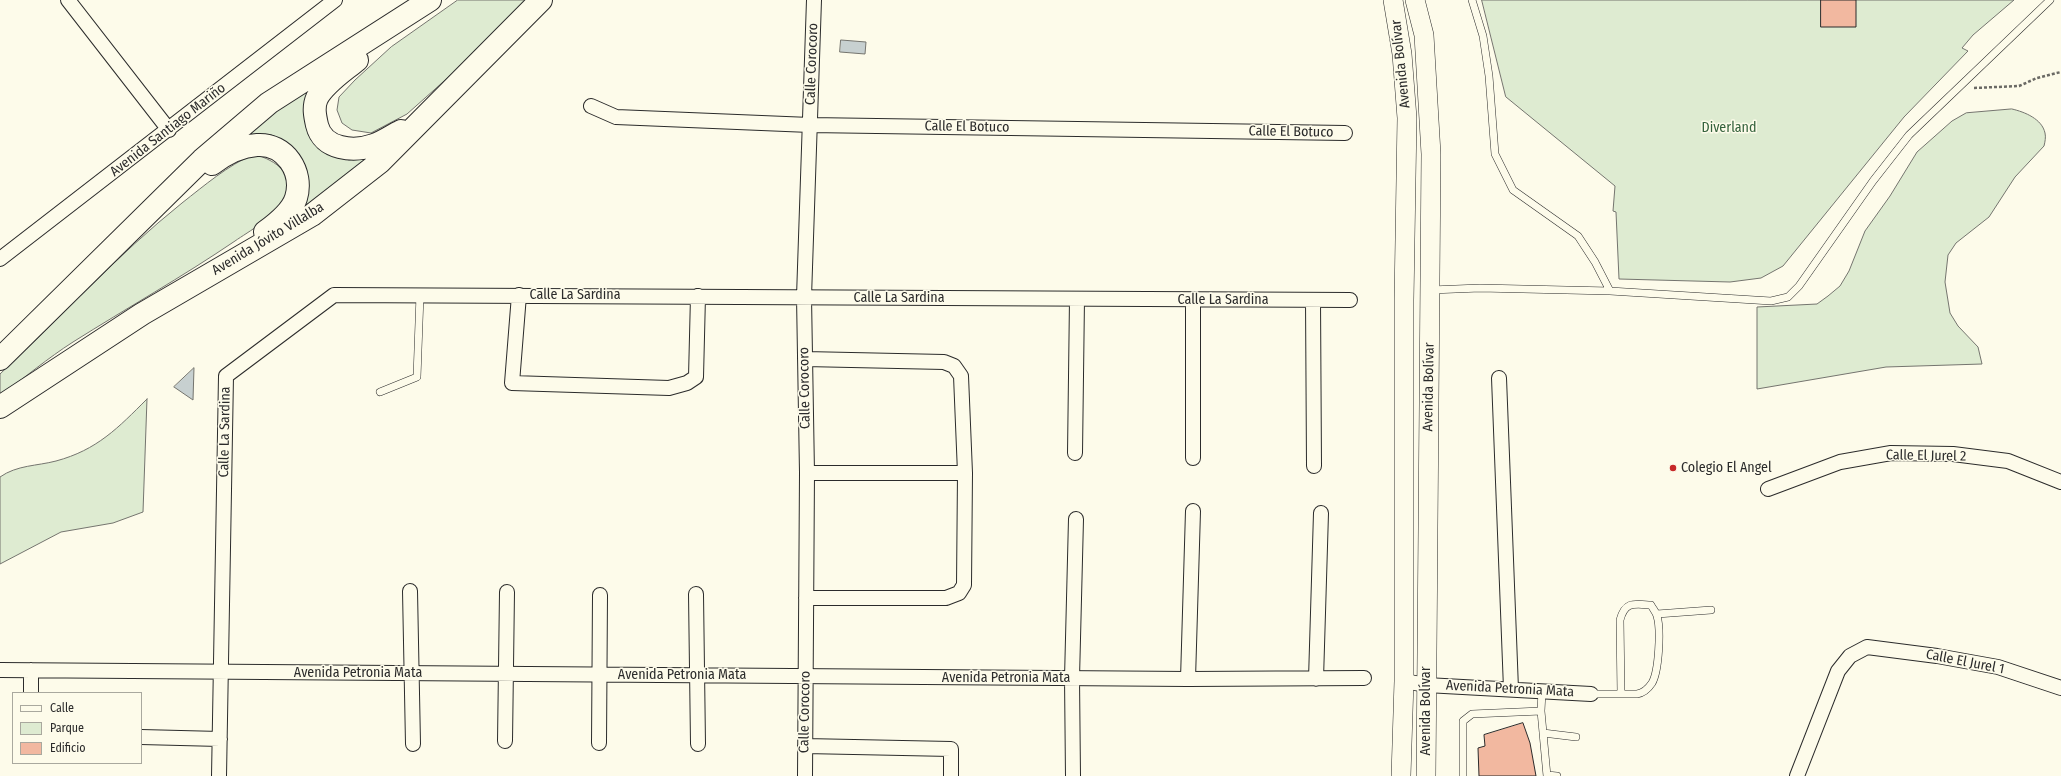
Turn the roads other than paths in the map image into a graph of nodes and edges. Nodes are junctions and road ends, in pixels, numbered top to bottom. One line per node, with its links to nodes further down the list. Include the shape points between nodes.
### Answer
1 (68, 0): 13 (street)
2 (335, 0): 13 (street, Avenida Santiago Mariño)
3 (541, 0): 11 (main road, Avenida Jóvito Villalba)
4 (814, 0): 12 (street, Calle Corocoro)
5 (1393, 0): 62 (street, Avenida Bolívar, via 1402,54 1407,118 1404,300)
6 (1415, 0): 18 (street, Avenida Bolívar, via 1424,35 1431,154)
7 (1472, 0): 19 (lane, via 1483,36 1495,154 1513,190 1578,236)
8 (2050, 0): 19 (lane, via 1909,135 1873,181 1799,286 1788,297 1771,301)
9 (421, 6): 11 (main road, via 324,90 314,108 318,129 334,146 345,149 375,145); 15 (main road, via 269,103 202,160)
10 (591, 106): 12 (street, Calle El Botuco, via 616,117)
11 (419, 121): 17 (main road, Avenida Jóvito Villalba, via 380,162 312,215)
12 (810, 125): 14 (street, Calle El Botuco); 23 (street, Calle Corocoro)
13 (169, 130): 16 (street, Avenida Santiago Mariño)
14 (1345, 133)
15 (153, 207): 17 (main road, via 233,151 258,145 280,151 289,159 298,182 296,199 286,213 271,228); 28 (main road)
16 (0, 259)
17 (203, 278): 32 (main road, Avenida Jóvito Villalba, via 142,314)
18 (1430, 290): 19 (lane, via 1480,288); 63 (street, Avenida Bolívar)
19 (1610, 291)
20 (420, 294): 21 (street, Calle La Sardina); 31 (lane, via 417,377); 52 (street, Calle La Sardina, via 334,295 226,376)
21 (519, 295): 22 (street, Calle La Sardina); 22 (street, via 512,383 669,388 687,383 696,377)
22 (698, 296): 23 (street, Calle La Sardina)
23 (804, 297): 24 (street, Calle La Sardina); 29 (street, Calle Corocoro)
24 (1077, 299): 25 (street, Calle La Sardina); 33 (street)
25 (1193, 300): 26 (street, Calle La Sardina); 34 (street)
26 (1313, 300): 27 (street, Calle La Sardina); 35 (street)
27 (1350, 300)
28 (1, 357)
29 (805, 359): 36 (street, via 944,362 954,366 961,376); 37 (street, Calle Corocoro)
30 (1499, 378): 65 (street)
31 (380, 392)
32 (0, 407)
33 (1075, 454)
34 (1193, 458)
35 (1314, 466)
36 (965, 472): 37 (street); 47 (street, via 964,584 960,593 946,598)
37 (807, 473): 47 (street, Calle Corocoro)
38 (2061, 482): 39 (street, Calle El Jurel 2, via 2008,461 1953,454 1891,453 1840,462)
39 (1768, 489)
40 (1193, 511): 60 (street)
41 (1321, 513): 61 (street)
42 (1076, 519): 58 (street)
43 (410, 591): 53 (street)
44 (507, 592): 54 (street)
45 (696, 594): 56 (street)
46 (600, 595): 55 (street)
47 (806, 598): 57 (street, Calle Corocoro)
48 (1710, 610): 49 (lane)
49 (1657, 614): 69 (lane, via 1658,642 1652,683 1643,693); 69 (lane, via 1651,605 1626,606 1622,613)
50 (0, 670): 51 (street, Avenida Petronia Mata)
51 (31, 670): 52 (street, Avenida Petronia Mata); 67 (street)
52 (220, 672): 53 (street, Avenida Petronia Mata); 74 (street, Calle La Sardina)
53 (412, 673): 54 (street, Avenida Petronia Mata); 77 (street)
54 (506, 674): 55 (street, Avenida Petronia Mata); 75 (street)
55 (600, 675): 56 (street, Avenida Petronia Mata); 76 (street)
56 (697, 675): 57 (street, Avenida Petronia Mata); 78 (street)
57 (806, 676): 58 (street, Avenida Petronia Mata); 79 (street, Calle Corocoro)
58 (1072, 678): 60 (street, Avenida Petronia Mata); 83 (street)
59 (1364, 678): 61 (street, Avenida Petronia Mata)
60 (1188, 679): 61 (street, Avenida Petronia Mata)
61 (1316, 679)
62 (1404, 681): 63 (street, Avenida Petronia Mata); 84 (street, Avenida Bolívar)
63 (1426, 685): 65 (street, Avenida Petronia Mata); 85 (street, Avenida Bolívar)
64 (2061, 688): 89 (street, Calle El Jurel 1, via 1998,667 1867,647 1850,656 1838,671)
65 (1511, 689): 66 (street, Avenida Petronia Mata)
66 (1542, 691): 68 (street, Avenida Petronia Mata); 70 (lane)
67 (31, 692)
68 (1591, 694): 69 (lane)
69 (1621, 694)
70 (1541, 711): 71 (lane); 86 (lane, via 1472,714 1464,720)
71 (1543, 734): 73 (lane); 87 (lane)
72 (142, 737): 74 (street)
73 (1576, 737)
74 (220, 739): 80 (street, Calle La Sardina)
75 (505, 741)
76 (599, 743)
77 (413, 744)
78 (698, 744)
79 (805, 746): 81 (street, Calle Corocoro); 82 (street, via 951,749)
80 (219, 776)
81 (805, 776)
82 (951, 776)
83 (1073, 776)
84 (1401, 776)
85 (1426, 776)
86 (1463, 776)
87 (1547, 776): 88 (lane)
88 (1557, 776)
89 (1797, 776)

